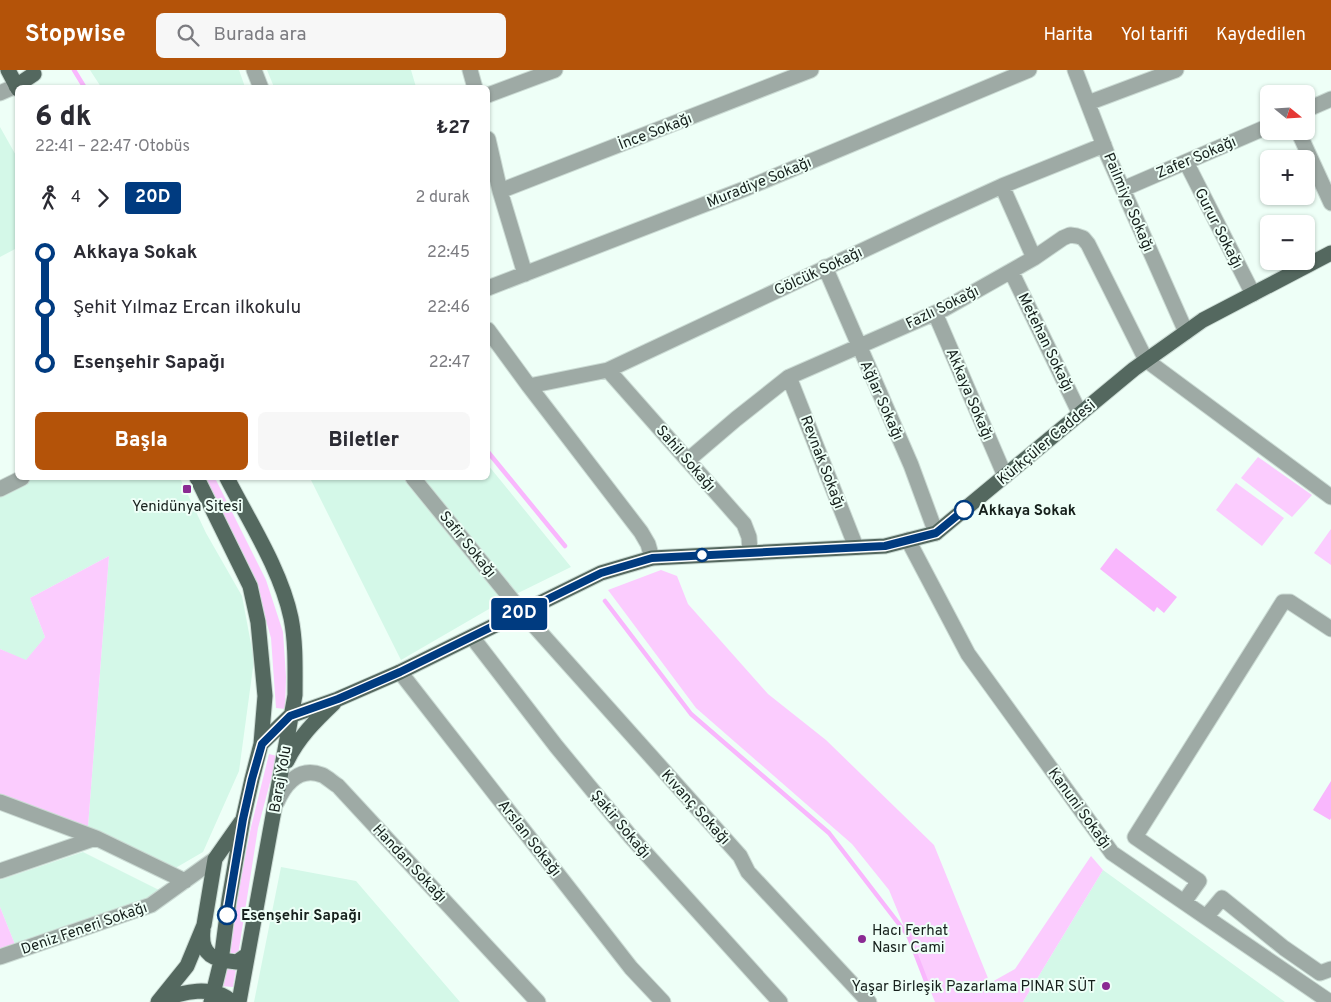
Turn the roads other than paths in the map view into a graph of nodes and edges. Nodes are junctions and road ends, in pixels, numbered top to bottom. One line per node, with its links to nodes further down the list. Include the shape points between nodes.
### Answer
1 (8, 70): 10 (main road)
2 (254, 70): 12 (street)
3 (470, 70): 13 (street)
4 (555, 70): 16 (street)
5 (811, 70): 27 (street, İnce Sokağı)
6 (1029, 70): 33 (street, Muradiye Sokağı, via 747,188)
7 (1075, 70): 18 (street, Pailmiye Sokağı)
8 (1176, 70): 18 (street)
9 (35, 77): 11 (main road)
10 (16, 85)
11 (21, 85)
12 (260, 85)
13 (474, 85)
14 (15, 88): 15 (street)
15 (0, 93)
16 (490, 94)
17 (1331, 100): 19 (street)
18 (1088, 103): 22 (street, Pailmiye Sokağı)
19 (1315, 106)
20 (1260, 130): 24 (street, Zafer Sokağı)
21 (1302, 140): 28 (street)
22 (1104, 145): 25 (street, Gölcük Sokağı); 26 (street, Pailmiye Sokağı)
23 (490, 148): 27 (street)
24 (1186, 162): 26 (street, Zafer Sokağı); 35 (street, Gurur Sokağı)
25 (1002, 186): 30 (street); 31 (street, Gölcük Sokağı)
26 (1122, 189): 37 (street, Pailmiye Sokağı)
27 (500, 191): 33 (street)
28 (1331, 203)
29 (1331, 253): 35 (main road, Kürkçüler Caddesi)
30 (1034, 258): 32 (street, Fazlı Sokağı); 40 (street, Fazlı Sokağı, via 1062,238 1070,235 1083,238)
31 (825, 268): 39 (street, Ağlar Sokağı); 41 (street, Gölcük Sokağı)
32 (1011, 271): 36 (street, Fazlı Sokağı); 44 (street, Metehan Sokağı)
33 (525, 274): 34 (street, Muradiye Sokağı)
34 (490, 287)
35 (1253, 294): 37 (main road, Kürkçüler Caddesi, via 1202,320)
36 (935, 313): 39 (street, Fazlı Sokağı); 46 (street, Akkaya Sokağı)
37 (1186, 332): 40 (main road, Kürkçüler Caddesi)
38 (490, 333): 43 (street)
39 (858, 345): 42 (street, Fazlı Sokağı); 53 (street, Ağlar Sokağı)
40 (1146, 360): 44 (main road, Kürkçüler Caddesi); 52 (street)
41 (608, 370): 43 (street, Gölcük Sokağı); 45 (street, Sahil Sokağı)
42 (790, 377): 45 (street, Fazlı Sokağı); 55 (street, Revnak Sokağı)
43 (529, 386): 57 (street, via 641,532)
44 (1080, 414): 46 (main road, Kürkçüler Caddesi)
45 (688, 460): 56 (street, Sahil Sokağı, via 744,524 750,537)
46 (1005, 476): 53 (main road, Kürkçüler Caddesi)
47 (18, 480): 51 (street)
48 (198, 480): 64 (main road, Baraj Yolu, via 250,586 258,622 266,696)
49 (228, 480): 63 (main road, Baraj Yolu, via 279,579 291,618 295,695)
50 (415, 480): 58 (street, Safir Sokağı)
51 (0, 489)
52 (1331, 497)
53 (936, 533): 54 (main road, Kürkçüler Caddesi)
54 (908, 540): 55 (main road, Kürkçüler Caddesi, via 885,546); 75 (street, Kanuni Sokağı, via 968,654 1112,854)
55 (856, 547): 56 (main road, Kürkçüler Caddesi)
56 (750, 552): 57 (main road, Kürkçüler Caddesi)
57 (652, 558): 58 (main road, Kürkçüler Caddesi, via 601,573)
58 (522, 612): 60 (main road, Kürkçüler Caddesi); 89 (street, Kıvanç Sokağı, via 740,856 748,872)
59 (1331, 629): 73 (street, via 1290,602 1283,602 1135,837)
60 (472, 637): 61 (main road, Kürkçüler Caddesi); 88 (street, Şakir Sokağı, via 631,837)
61 (400, 672): 62 (main road, Kürkçüler Caddesi); 87 (street, Arslan Sokağı, via 631,968)
62 (338, 699): 63 (main road, Kürkçüler Caddesi); 65 (main road, via 294,746)
63 (290, 716): 64 (main road); 65 (main road, Baraj Yolu)
64 (262, 744): 68 (main road, Baraj Yolu)
65 (281, 776): 67 (main road, Baraj Yolu)
66 (0, 802): 69 (street)
67 (275, 806): 78 (main road, Baraj Yolu); 86 (street, Handan Sokağı, via 284,787 295,777 308,772 322,775 338,786)
68 (243, 819): 70 (main road); 80 (main road, Baraj Yolu)
69 (96, 838): 71 (street); 72 (street)
70 (215, 859): 72 (street, Deniz Feneri Sokağı); 77 (main road)
71 (0, 871)
72 (185, 881): 79 (street, Deniz Feneri Sokağı, via 151,905)
73 (1199, 881): 74 (street); 75 (street)
74 (1222, 898): 76 (street); 81 (street, via 1320,973)
75 (1184, 902): 76 (street, Kanuni Sokağı)
76 (1206, 917): 90 (street, Kanuni Sokağı)
77 (204, 926): 80 (main road, via 202,941 207,953); 83 (main road, via 187,966)
78 (247, 955): 80 (main road, via 237,962); 85 (main road, Baraj Yolu)
79 (0, 957)
80 (221, 961): 82 (main road, Baraj Yolu)
81 (1331, 969)
82 (212, 997): 83 (main road, via 185,992); 84 (main road, via 227,998)
83 (159, 1001)
84 (232, 1002)
85 (239, 1002)
86 (538, 1002)
87 (663, 1002)
88 (780, 1002)
89 (869, 1002)
90 (1330, 1002)

